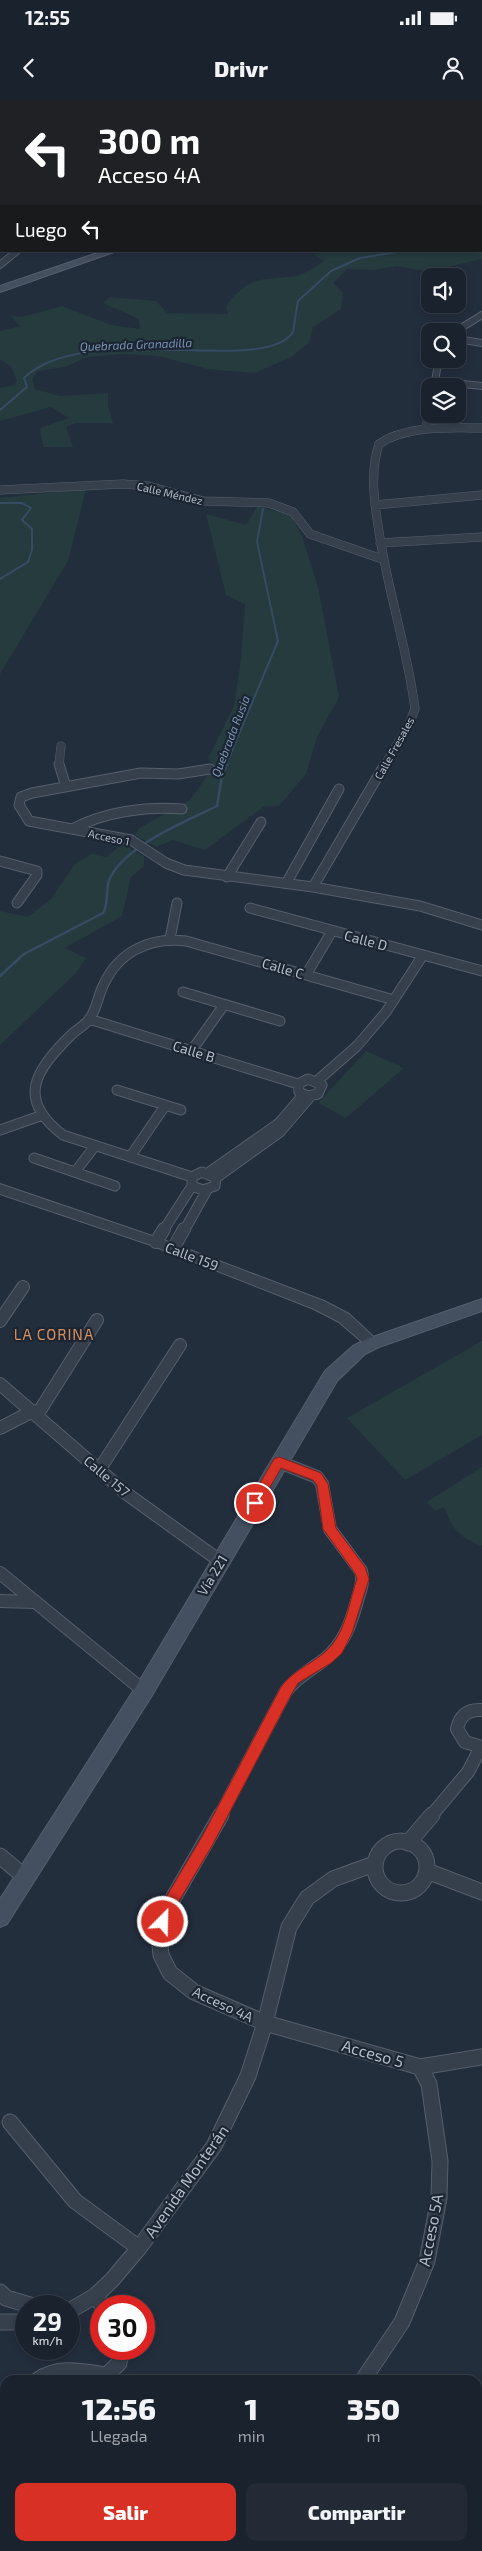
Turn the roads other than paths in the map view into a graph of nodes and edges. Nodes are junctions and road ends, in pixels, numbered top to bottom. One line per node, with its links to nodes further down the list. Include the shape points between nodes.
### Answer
1 (482, 100): 2 (main road)
2 (482, 116)
3 (16, 252): 5 (street)
4 (110, 252): 6 (main road)
5 (0, 265)
6 (0, 289)
7 (482, 315): 8 (street)
8 (466, 325)
9 (466, 341): 10 (street)
10 (482, 344)
11 (466, 385): 12 (street)
12 (482, 386)
13 (427, 423): 14 (street)
14 (426, 428): 15 (street, Calle Fresales); 18 (street, Calle Fresales, via 388,439 377,446 373,453)
15 (482, 428)
16 (0, 490): 21 (street, Calle Méndez, via 110,483 141,485 199,501 278,505 292,510 299,517 303,530 310,534)
17 (482, 495): 18 (street)
18 (375, 505): 20 (street, Calle Fresales)
19 (482, 536): 20 (street)
20 (380, 543): 21 (street, Calle Fresales)
21 (382, 559): 32 (street, Calle Fresales, via 415,709 391,758)
22 (61, 746): 24 (street, via 59,764)
23 (210, 769): 24 (street, via 178,774 141,773)
24 (66, 787): 28 (street, Acceso 1, via 26,795 19,800 19,805 29,821)
25 (339, 789): 31 (street)
26 (182, 809): 28 (street, via 155,807 89,820)
27 (261, 822): 30 (street)
28 (72, 829): 30 (street, Acceso 1, via 133,842 184,870)
29 (0, 861): 33 (street, via 37,871)
30 (227, 877): 31 (street, Acceso 1)
31 (287, 882): 32 (street, Acceso 1)
32 (315, 884): 36 (street, via 450,914)
33 (17, 903)
34 (177, 903): 38 (street)
35 (250, 908): 37 (street, Calle D)
36 (482, 925)
37 (332, 931): 39 (street, Calle D); 41 (street)
38 (170, 939): 41 (street, Calle C); 45 (street, via 145,944 123,954 110,970)
39 (423, 955): 40 (street, Calle D); 43 (street)
40 (482, 971)
41 (306, 975): 43 (street, Calle C)
42 (183, 992): 44 (street)
43 (394, 1000): 48 (street, via 357,1046)
44 (224, 1005): 46 (street); 47 (street)
45 (89, 1019): 47 (street, Calle B); 54 (street, via 53,1056 34,1084)
46 (280, 1021)
47 (192, 1050): 49 (street, Calle B)
48 (317, 1081): 49 (street, via 308,1079); 51 (street, via 322,1085 321,1092)
49 (298, 1084): 51 (street, via 297,1088)
50 (117, 1090): 52 (street)
51 (307, 1096): 60 (street, via 290,1124 275,1137)
52 (165, 1106): 53 (street); 57 (street)
53 (181, 1110)
54 (40, 1116): 55 (street); 56 (street, via 50,1128)
55 (0, 1130)
56 (95, 1146): 57 (street); 59 (street)
57 (130, 1157): 61 (street)
58 (34, 1158): 59 (street)
59 (75, 1172): 62 (street)
60 (212, 1176): 61 (street, via 202,1172); 64 (street, via 215,1186)
61 (192, 1182): 64 (street, via 201,1191); 65 (street)
62 (115, 1186)
63 (0, 1189): 65 (street, Calle 159)
64 (207, 1190): 66 (street)
65 (156, 1242): 66 (street, Calle 159)
66 (173, 1249): 71 (street, Calle 159, via 319,1304 344,1318)
67 (23, 1287): 70 (street)
68 (482, 1305): 71 (main road, Vía 221)
69 (97, 1320): 74 (street)
70 (0, 1321)
71 (373, 1343): 76 (main road, Vía 221, via 359,1350 330,1376)
72 (180, 1345): 77 (street)
73 (0, 1384): 74 (street, Calle 157)
74 (35, 1413): 75 (street); 77 (street, Calle 157)
75 (0, 1428)
76 (279, 1462): 78 (main road, Vía 221); 92 (street, Acceso 4A, via 317,1477 322,1484 330,1529 361,1571 363,1579 346,1633 337,1649 294,1679 286,1691 167,1909 159,1935 161,1955 170,1973 182,1983 194,1992)
77 (99, 1470): 78 (street, Calle 157)
78 (220, 1561): 82 (main road, Vía 221)
79 (0, 1573): 81 (street)
80 (0, 1601): 81 (street)
81 (34, 1602): 82 (street)
82 (144, 1691): 89 (main road, Vía 221)
83 (482, 1710): 84 (street, via 462,1715 457,1729 465,1742)
84 (481, 1747): 85 (street, via 468,1772)
85 (408, 1843): 87 (street, via 400,1841 385,1846 375,1857); 88 (street, via 420,1850)
86 (0, 1856): 89 (street)
87 (374, 1864): 88 (street, via 379,1881 394,1891 420,1886); 92 (street, Avenida Monterán, via 333,1879 307,1898 290,1926)
88 (428, 1870): 90 (street)
89 (26, 1878): 91 (main road, Vía 221)
90 (482, 1892)
91 (0, 1917)
92 (265, 2023): 94 (street, Acceso 5); 96 (street, Avenida Monterán, via 245,2083 214,2146)
93 (482, 2056): 94 (street, Acceso 5)
94 (420, 2067): 106 (street, Acceso 5A, via 429,2084 440,2160 437,2207 427,2261 402,2322)
95 (10, 2122): 96 (street, via 75,2201)
96 (139, 2248): 98 (street, Avenida Monterán)
97 (0, 2292): 99 (street)
98 (104, 2295)
99 (15, 2301)
100 (0, 2322): 101 (street)
101 (15, 2322)
102 (119, 2360): 105 (street)
103 (45, 2375): 104 (street, via 59,2370)
104 (90, 2375)
105 (110, 2375)
106 (366, 2375)

